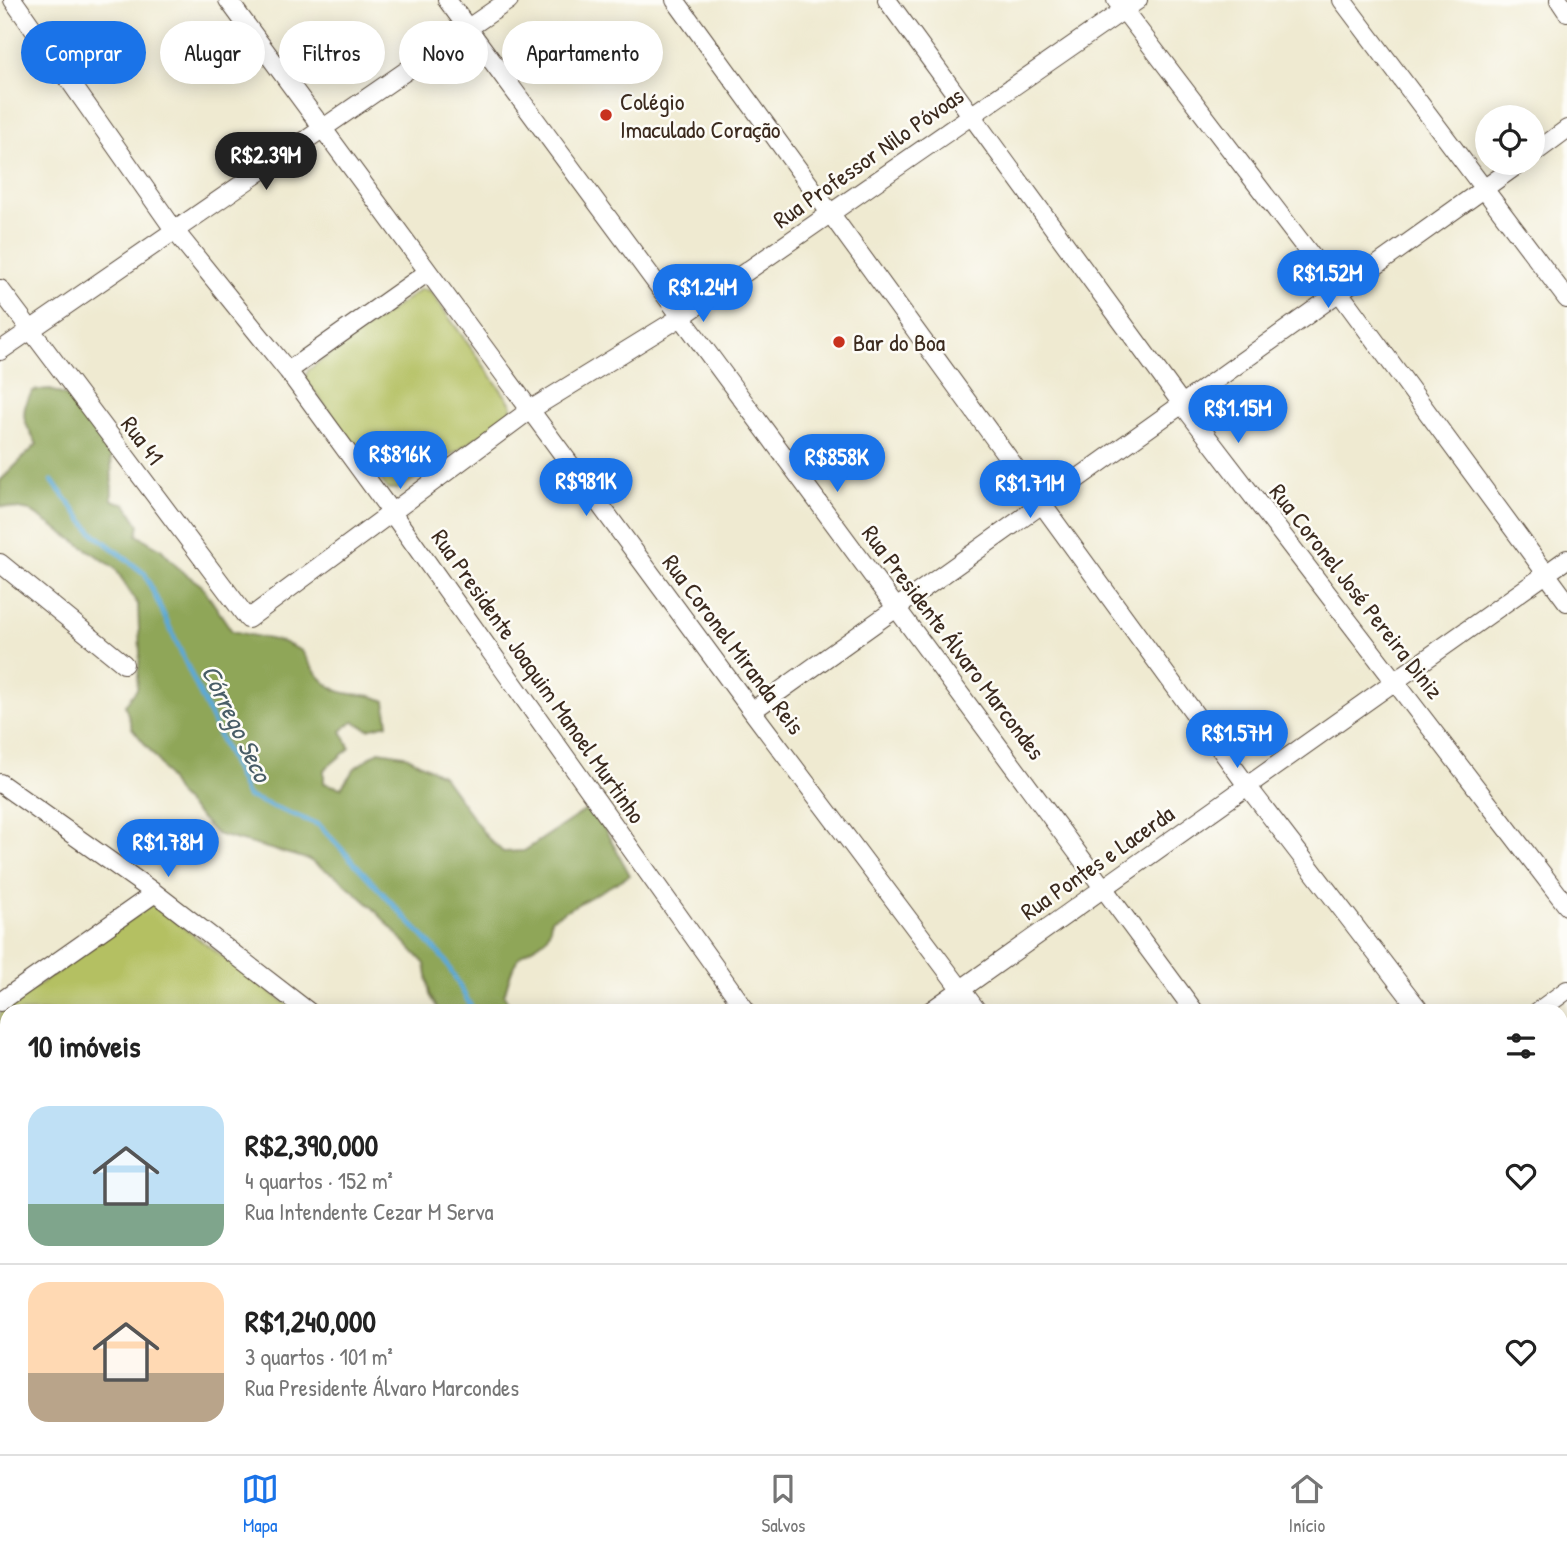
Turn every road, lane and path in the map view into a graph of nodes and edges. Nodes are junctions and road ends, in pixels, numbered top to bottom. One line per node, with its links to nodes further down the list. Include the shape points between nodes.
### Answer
1 (13, 0): 23 (street, Rua Presidente Joaquim Manoel Murtinho)
2 (228, 0): 17 (street, Rua Coronel Miranda Reis)
3 (447, 0): 12 (street, Rua Presidente Álvaro Marcondes)
4 (509, 0): 13 (street)
5 (675, 0): 22 (street)
6 (887, 0): 16 (street, Rua Coronel José Pereira Diniz)
7 (1138, 0): 10 (street, Rua Professor Nilo Póvoas)
8 (1342, 0): 21 (street)
9 (1559, 0): 11 (street)
10 (1119, 5): 16 (street, Rua Professor Nilo Póvoas); 26 (street)
11 (1567, 12)
12 (462, 21)
13 (479, 21)
14 (488, 56): 28 (street, Rua Presidente Álvaro Marcondes)
15 (399, 76): 17 (street)
16 (971, 114): 22 (street, Rua Professor Nilo Póvoas); 32 (street, Rua Coronel José Pereira Diniz)
17 (322, 129): 23 (street); 24 (street, Rua Coronel Miranda Reis)
18 (1567, 130): 19 (street)
19 (1545, 146)
20 (1503, 175): 21 (street)
21 (1483, 189): 26 (street); 27 (street)
22 (831, 213): 28 (street, Rua Professor Nilo Póvoas); 34 (street)
23 (175, 231): 29 (street); 31 (street, Rua Presidente Joaquim Manoel Murtinho)
24 (428, 272): 31 (street); 33 (street, Rua Coronel Miranda Reis)
25 (0, 289): 29 (street, Rua 41)
26 (1339, 292): 32 (street); 38 (street)
27 (1567, 299)
28 (681, 317): 33 (street, Rua Professor Nilo Póvoas); 40 (street, Rua Presidente Álvaro Marcondes)
29 (31, 331): 30 (street); 41 (street, Rua 41)
30 (0, 351)
31 (288, 371): 35 (street, Rua Presidente Joaquim Manoel Murtinho)
32 (1182, 404): 34 (street); 43 (street, Rua Coronel José Pereira Diniz)
33 (530, 410): 35 (street, Rua Professor Nilo Póvoas); 44 (street, Rua Coronel Miranda Reis)
34 (1042, 504): 40 (street); 46 (street)
35 (392, 513): 41 (street, Rua Professor Nilo Póvoas); 54 (street, Rua Presidente Joaquim Manoel Murtinho)
36 (1567, 559): 38 (street, Rua Pontes e Lacerda)
37 (0, 563): 42 (street)
38 (1546, 573): 39 (street); 43 (street, Rua Pontes e Lacerda)
39 (1567, 602)
40 (898, 607): 44 (street); 47 (street, Rua Presidente Álvaro Marcondes)
41 (247, 619)
42 (124, 664)
43 (1395, 680): 46 (street, Rua Pontes e Lacerda); 49 (street, Rua Coronel José Pereira Diniz)
44 (752, 711): 50 (street, Rua Coronel Miranda Reis)
45 (1, 786): 48 (street)
46 (1248, 787): 47 (street, Rua Pontes e Lacerda); 58 (street)
47 (1104, 886): 50 (street, Rua Pontes e Lacerda); 57 (street, Rua Presidente Álvaro Marcondes)
48 (155, 893): 52 (street); 53 (street)
49 (1567, 906)
50 (961, 988): 55 (street, Rua Pontes e Lacerda); 56 (street, Rua Coronel Miranda Reis)
51 (1567, 990): 59 (street)
52 (0, 1002)
53 (299, 1004)
54 (741, 1004)
55 (940, 1004)
56 (972, 1004)
57 (1189, 1004)
58 (1415, 1004)
59 (1548, 1004)

